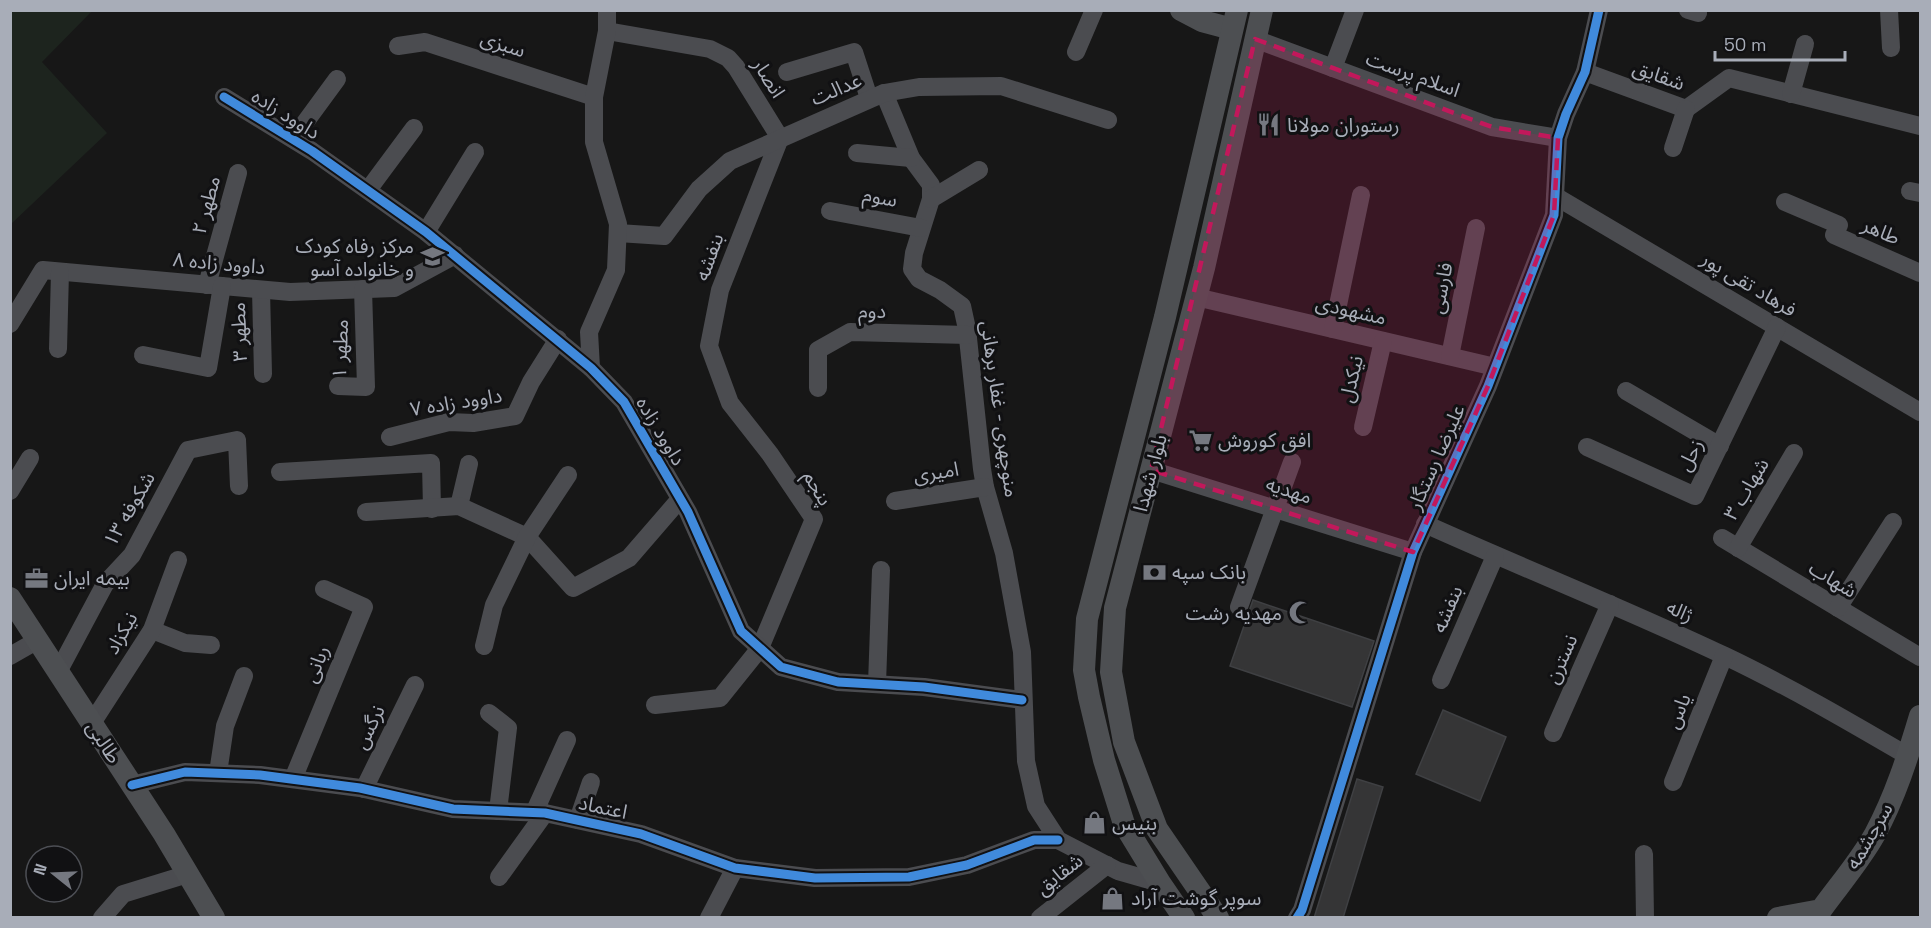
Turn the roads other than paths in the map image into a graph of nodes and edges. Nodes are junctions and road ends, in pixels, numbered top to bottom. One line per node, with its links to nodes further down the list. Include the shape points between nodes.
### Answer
1 (607, 10): 9 (street)
2 (1094, 10): 14 (street)
3 (1181, 10): 8 (main road, via 1202,21)
4 (1262, 10): 10 (main road, بلوار شهدا)
5 (1355, 10): 15 (street)
6 (1599, 10): 17 (street, علیرضا رستگار)
7 (1889, 10): 13 (street)
8 (1235, 20): 78 (main road, بلوار شهدا)
9 (607, 31): 22 (street); 27 (street, انصار, via 710,49 728,58)
10 (1256, 39): 15 (street, اسلام پرست); 52 (main road, بلوار شهدا)
11 (1805, 44): 19 (street)
12 (398, 46): 22 (street, سبزی, via 425,42)
13 (1891, 48)
14 (1076, 52)
15 (1333, 68): 28 (street, اسلام پرست, via 1492,127)
16 (788, 72): 20 (street, via 854,52)
17 (1585, 72): 23 (street, شقایق); 28 (street, علیرضا رستگار)
18 (337, 79): 29 (street)
19 (1791, 94): 23 (street, شقایق, via 1729,78); 25 (street, شقایق)
20 (877, 96): 24 (street, عدالت, via 919,87 1001,86); 27 (street, عدالت); 33 (street)
21 (224, 97): 29 (street, داوود زاده)
22 (594, 97): 45 (street, via 594,142)
23 (1686, 109): 30 (street)
24 (1108, 120)
25 (1920, 126)
26 (414, 128): 36 (street)
27 (780, 138): 45 (street, عدالت, via 730,161 699,189 664,236); 68 (street, بنفشه, via 720,290 710,346)
28 (1558, 138): 38 (street, علیرضا رستگار)
29 (293, 139): 36 (street, داوود زاده)
30 (1673, 148)
31 (475, 152): 44 (street)
32 (857, 153): 33 (street)
33 (911, 158): 39 (street, via 931,185)
34 (979, 170): 39 (street)
35 (238, 173): 49 (street, مطهر ۲)
36 (368, 190): 44 (street, داوود زاده)
37 (1361, 195): 55 (street)
38 (1555, 196): 54 (street, فرهاد تقی پور); 62 (street, علیرضا رستگار, via 1554,214)
39 (931, 199): 42 (street, منوچهری - غفار برهانی)
40 (1785, 202): 48 (street, طاهر, via 1839,225 1834,235)
41 (830, 211): 42 (street, سوم)
42 (921, 228): 56 (street, منوچهری - غفار برهانی, via 912,269 919,279 963,306)
43 (1476, 228): 61 (street, فارسی)
44 (426, 232): 46 (street, داوود زاده)
45 (618, 233): 63 (street, via 616,270 589,332)
46 (455, 255): 50 (street, داوود زاده ۸, via 394,288); 57 (street, داوود زاده)
47 (52, 271): 49 (street, داوود زاده ۸); 53 (street); 59 (street)
48 (1920, 273)
49 (215, 285): 51 (street, داوود زاده ۸); 60 (street, مطهر ۲, via 208,368)
50 (363, 289): 51 (street, داوود زاده ۸); 65 (street, مطهر ۱, via 366,387)
51 (261, 290): 64 (street, مطهر ۳)
52 (1196, 297): 55 (street, مشهودی); 79 (main road, بلوار شهدا)
53 (10, 324)
54 (1777, 327): 69 (street, فرهاد تقی پور); 72 (street, زحل)
55 (1333, 329): 58 (street, مشهودی)
56 (968, 335): 66 (street, دوم, via 850,332 818,350); 83 (street, منوچهری - غفار برهانی)
57 (558, 339): 63 (street, داوود زاده); 71 (street, داوود زاده ۷, via 515,416 473,423 449,422)
58 (1383, 341): 61 (street, مشهودی); 70 (street, نیکدل)
59 (58, 349)
60 (143, 355)
61 (1450, 356): 62 (street, مشهودی)
62 (1495, 367): 92 (street, علیرضا رستگار)
63 (591, 368): 85 (street, داوود زاده, via 624,402)
64 (263, 374)
65 (338, 386)
66 (818, 388)
67 (1626, 391): 72 (street)
68 (727, 395): 109 (street, پنجم, via 814,519)
69 (1920, 412)
70 (1362, 427)
71 (390, 437)
72 (1720, 446): 73 (street, زحل, via 1695,496)
73 (1587, 447)
74 (1794, 453): 95 (street, شهاب ۳)
75 (30, 458): 84 (street)
76 (1292, 462): 89 (street)
77 (469, 464): 87 (street)
78 (1127, 464): 79 (main road); 141 (main road, بلوار شهدا, via 1087,619 1084,670 1104,760 1124,824)
79 (1151, 470): 89 (street, مهدیه); 148 (main road, بلوار شهدا, via 1114,608 1111,672 1124,742 1157,829)
80 (280, 471): 88 (street, via 430,463)
81 (568, 475): 93 (street)
82 (239, 486): 113 (street, شکوفه ۱۳, via 237,440 188,450 132,555 105,584)
83 (985, 487): 86 (street, امیری); 118 (street, منوچهری - غفار برهانی, via 1004,553 1022,652)
84 (10, 491)
85 (680, 499): 93 (street, via 629,558 573,588); 109 (street, داوود زاده, via 741,631)
86 (895, 501)
87 (459, 506): 88 (street); 93 (street)
88 (432, 509): 90 (street)
89 (1275, 509): 96 (street, مهدیه); 103 (street)
90 (366, 512)
91 (1893, 522): 104 (street)
92 (1425, 524): 96 (street, علیرضا رستگار); 97 (street, ژاله)
93 (527, 537): 108 (street, via 494,605)
94 (1722, 538): 95 (street, شهاب)
95 (1738, 548): 104 (street, شهاب)
96 (1413, 552): 149 (street, علیرضا رستگار)
97 (1495, 556): 102 (street, ژاله); 115 (street, بنفشه)
98 (178, 560): 105 (street, نیکزاد)
99 (881, 570): 116 (street)
100 (324, 589): 127 (street, ربانی, via 364,607)
101 (10, 598): 106 (main road, طالبی)
102 (1610, 604): 111 (street, ژاله); 123 (street, نسترن)
103 (1239, 607)
104 (1838, 608): 112 (street, شهاب)
105 (152, 630): 107 (street, via 184,643); 122 (street, نیکزاد)
106 (38, 640): 110 (street); 113 (main road, طالبی)
107 (211, 645)
108 (484, 646)
109 (760, 648): 116 (street, داوود زاده, via 781,667 838,682); 119 (street, via 720,698)
110 (10, 656)
111 (1724, 656): 125 (street, ژاله, via 1802,694); 129 (street, یاس)
112 (1920, 657)
113 (58, 672): 122 (main road, طالبی)
114 (244, 676): 126 (street, via 225,726)
115 (1441, 680)
116 (877, 684): 118 (street, داوود زاده)
117 (415, 685): 131 (street, نرگس)
118 (1022, 700): 135 (street, منوچهری - غفار برهانی, via 1026,761 1036,806)
119 (655, 705)
120 (489, 713): 132 (street, via 508,728)
121 (1920, 716): 125 (main road, سرچشمه)
122 (92, 723): 130 (main road, طالبی)
123 (1553, 733)
124 (567, 740): 133 (street)
125 (1908, 756): 142 (main road, سرچشمه, via 1867,848)
126 (218, 773): 127 (street, اعتماد); 130 (street, اعتماد, via 185,772)
127 (293, 779): 131 (street, اعتماد)
128 (591, 782): 134 (street)
129 (1673, 782)
130 (132, 785): 139 (main road, طالبی)
131 (364, 789): 132 (street, اعتماد, via 453,809)
132 (498, 811): 133 (street, اعتماد)
133 (540, 813): 134 (street, اعتماد); 140 (street)
134 (578, 820): 138 (street, اعتماد, via 641,834)
135 (1058, 840): 137 (street); 138 (street, اعتماد, via 1034,840 967,865 909,877 815,879)
136 (1644, 854): 150 (street)
137 (1107, 865): 141 (street); 146 (street, شقایق)
138 (735, 868): 145 (street)
139 (188, 874): 143 (main road, طالبی); 144 (street, via 123,894)
140 (499, 877)
141 (1160, 883): 147 (main road, بلوار شهدا)
142 (1819, 914): 151 (main road, سرچشمه)
143 (210, 916)
144 (102, 918)
145 (709, 918)
146 (1040, 918)
147 (1184, 918)
148 (1218, 918)
149 (1297, 918)
150 (1644, 918)
151 (1778, 918)

